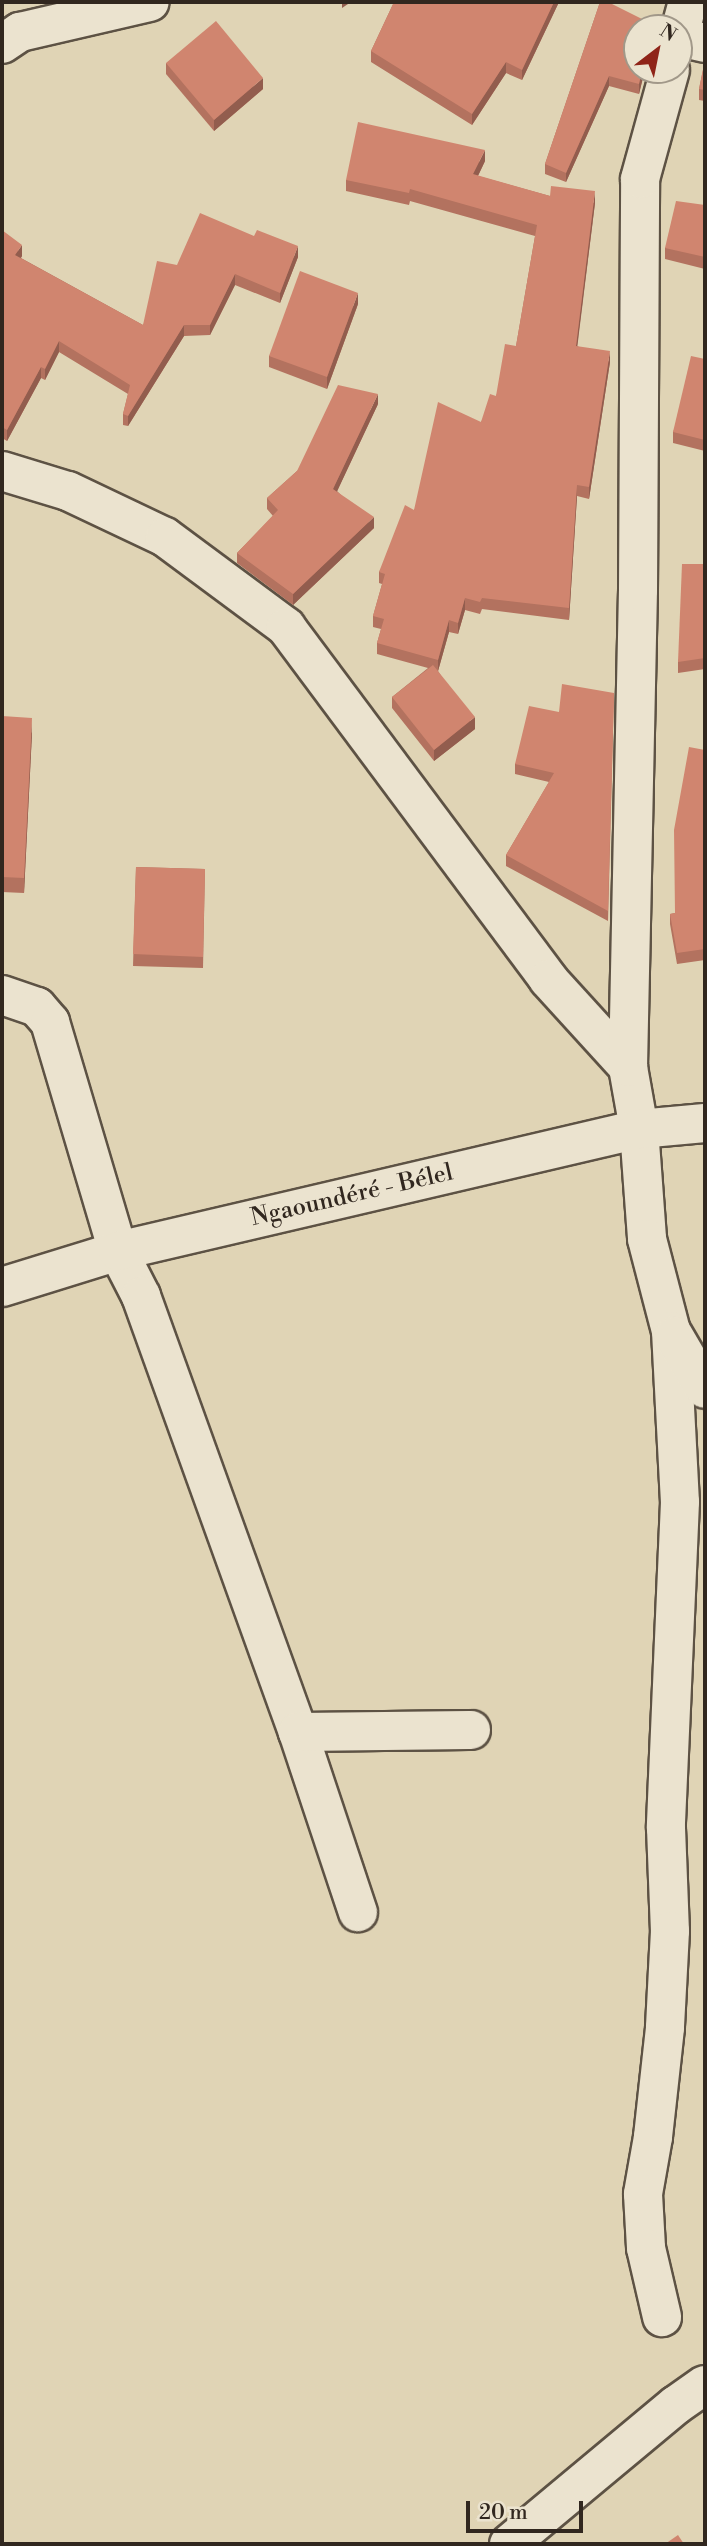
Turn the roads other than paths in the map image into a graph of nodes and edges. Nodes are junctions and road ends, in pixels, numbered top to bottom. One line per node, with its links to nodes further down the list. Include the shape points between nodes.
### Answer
1 (150, 2): 4 (street, via 20,32)
2 (693, 28): 3 (street)
3 (705, 43)
4 (2, 44)
5 (666, 84): 8 (street, via 640,179 638,604)
6 (2, 471): 8 (street, via 68,491 165,537 286,627 548,979)
7 (2, 995): 11 (street, via 37,1007 50,1021)
8 (628, 1067): 10 (street)
9 (705, 1123): 10 (street, Ngaoundéré - Bélel)
10 (639, 1129): 11 (street, Ngaoundéré - Bélel); 13 (street, via 647,1239)
11 (118, 1251): 12 (street, Ngaoundéré - Bélel); 16 (street, via 141,1296)
12 (2, 1287)
13 (671, 1331): 14 (street); 18 (street, via 680,1502 666,1828 670,1931 658,2096 643,2194 646,2248)
14 (705, 1389)
15 (471, 1730): 16 (street)
16 (298, 1732): 17 (street)
17 (358, 1912)
18 (662, 2317)
19 (705, 2385): 20 (street)
20 (515, 2543)

